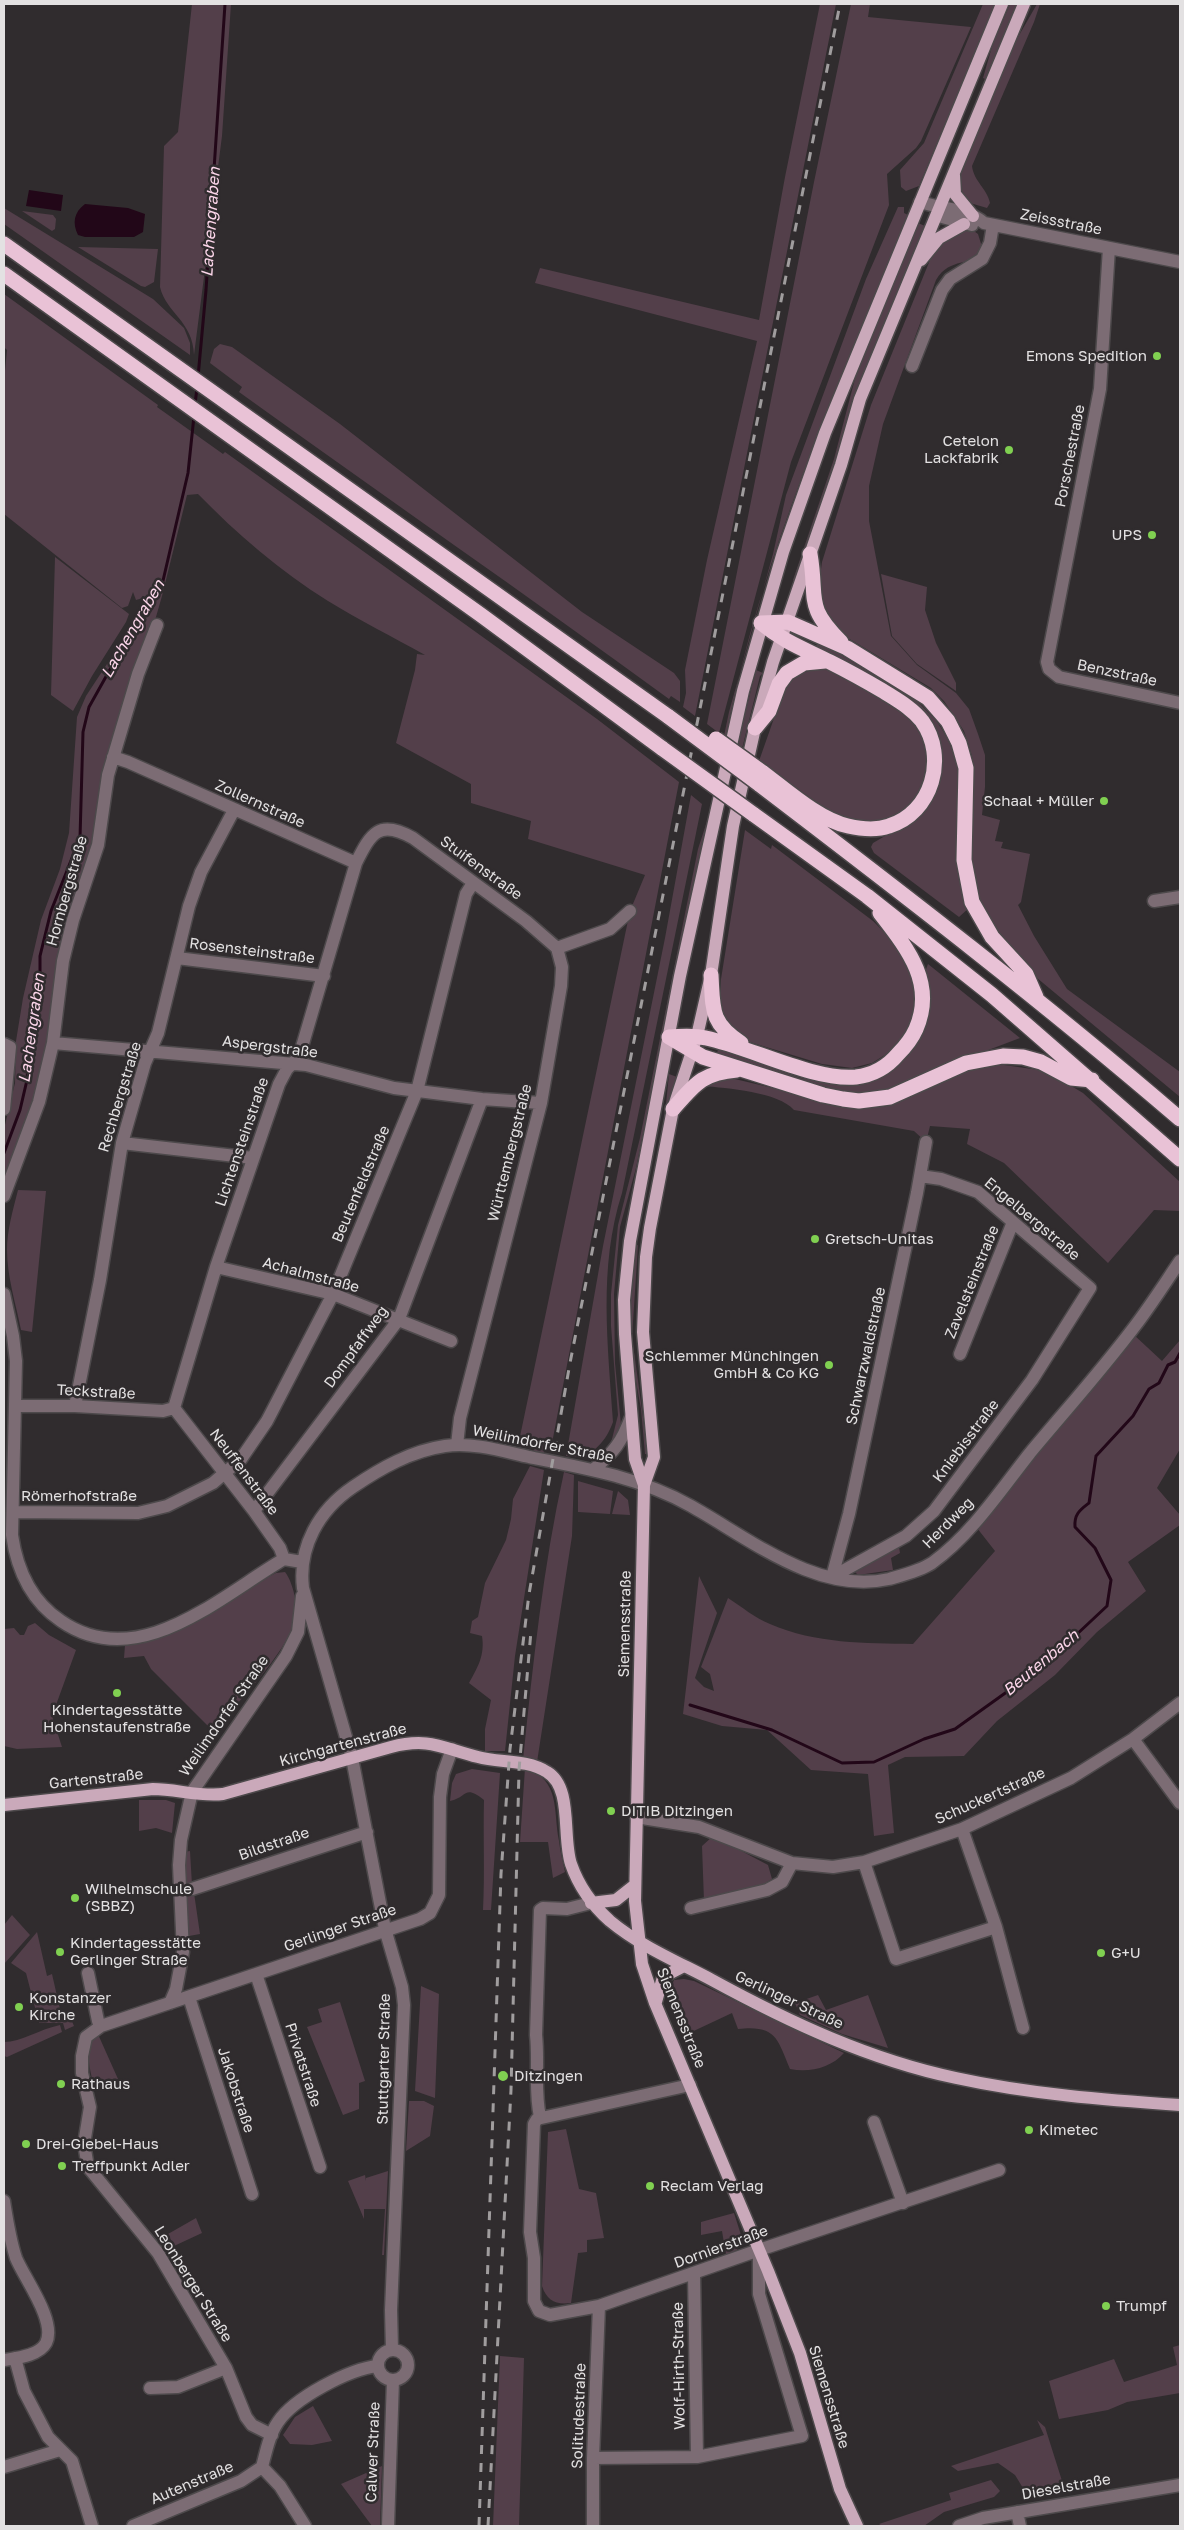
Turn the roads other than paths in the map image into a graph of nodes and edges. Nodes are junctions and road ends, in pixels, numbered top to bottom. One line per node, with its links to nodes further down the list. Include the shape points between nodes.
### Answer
1 (1002, 4): 4 (main road)
2 (1024, 4): 3 (main road)
3 (955, 170): 5 (main road); 6 (main road, via 955,194)
4 (920, 202): 5 (street, Zeissstraße); 15 (main road, via 825,433)
5 (939, 208): 6 (street, Zeissstraße, via 946,207); 10 (main road)
6 (978, 222): 8 (street, Zeissstraße); 10 (main road, via 939,238 924,259); 12 (street, via 990,243 982,259 950,279 942,290)
7 (4, 244): 24 (highway, bridge, via 637,694 670,712)
8 (1109, 248): 9 (street, Zeissstraße); 20 (street, Porschestraße, via 1100,389 1047,655)
9 (1176, 261)
10 (916, 263): 13 (main road, via 860,399)
11 (4, 274): 28 (highway, bridge, via 482,615)
12 (912, 366)
13 (810, 554): 14 (main road); 18 (highway, via 816,612)
14 (788, 622): 15 (highway); 17 (main road); 18 (highway)
15 (761, 623): 17 (highway); 38 (main road, via 724,775)
16 (157, 625): 23 (street, Hornbergstraße, via 138,674)
17 (781, 639): 19 (highway); 22 (main road)
18 (847, 648): 36 (highway, via 928,698 952,726 966,768 964,860 972,902 992,937 1026,974)
19 (830, 662): 22 (highway, via 811,661 787,673 768,711); 24 (highway, via 896,699 922,722 930,736 936,761 931,785 923,800 913,812 887,827 872,830 828,819)
20 (1049, 669): 21 (street, Benzstraße, via 1059,677)
21 (1180, 703)
22 (755, 728): 34 (main road, via 733,826)
23 (113, 757): 25 (street, Zollernstraße); 39 (street, Hornbergstraße, via 98,845 63,961)
24 (761, 778): 36 (highway)
25 (234, 810): 26 (street, Zollernstraße); 33 (street, Rechbergstraße, via 201,872)
26 (356, 863): 27 (street, Stuifenstraße, via 367,841 378,831 393,829 407,835); 35 (street, Lichtensteinstraße)
27 (473, 883): 32 (street, Stuifenstraße, via 526,920); 47 (street, Beutenfeldstraße, via 466,894)
28 (867, 896): 43 (highway, via 918,967 923,998 916,1030 906,1046 884,1068 858,1077 816,1072); 46 (highway)
29 (1180, 897): 30 (street)
30 (1154, 901)
31 (630, 911): 32 (street, via 610,929)
32 (557, 948): 49 (street, Württembergstraße, via 562,967 561,986)
33 (176, 958): 35 (street, Rosensteinstraße); 41 (street, Rechbergstraße, via 158,1033)
34 (711, 975): 37 (main road); 43 (highway, via 716,1019 722,1029)
35 (324, 976): 44 (street, Lichtensteinstraße, via 299,1057)
36 (1036, 998): 52 (highway)
37 (696, 1036): 38 (highway); 42 (main road); 43 (highway)
38 (668, 1037): 42 (highway); 60 (main road)
39 (53, 1042): 41 (street, Aspergstraße); 58 (street, Hornbergstraße, via 39,1102)
40 (7, 1045): 50 (street)
41 (150, 1050): 44 (street, Aspergstraße); 54 (street, Rechbergstraße)
42 (690, 1052): 45 (highway); 51 (main road)
43 (755, 1053)
44 (292, 1063): 47 (street, Aspergstraße); 55 (street, Lichtensteinstraße, via 279,1084)
45 (745, 1069): 46 (highway, via 823,1095 859,1101 890,1097 966,1063 1003,1056 1023,1057 1041,1062 1071,1078); 51 (highway, via 705,1076)
46 (1092, 1080): 56 (highway)
47 (417, 1091): 48 (street, Aspergstraße); 66 (street, Beutenfeldstraße)
48 (482, 1100): 49 (street, Aspergstraße); 67 (street, Dompfaffweg)
49 (541, 1103): 74 (street, Württembergstraße, via 460,1418)
50 (4, 1109)
51 (673, 1109): 61 (main road)
52 (1180, 1119)
53 (926, 1142): 57 (street, Schwarzwaldstraße)
54 (122, 1143): 55 (street); 71 (street, Rechbergstraße)
55 (253, 1158): 63 (street, Lichtensteinstraße)
56 (1180, 1159)
57 (920, 1176): 59 (street, Engelbergstraße, via 941,1179 978,1192); 82 (street, Schwarzwaldstraße, via 849,1514)
58 (4, 1196)
59 (1013, 1222): 64 (street, Engelbergstraße); 69 (street, Zavelsteinstraße)
60 (630, 1241): 61 (main road, via 637,1240); 73 (main road, via 624,1326)
61 (646, 1257): 77 (main road, via 643,1351 654,1457)
62 (1180, 1261): 82 (street, Herdweg, via 1134,1328 969,1529 930,1564 905,1574 886,1580 853,1581)
63 (216, 1267): 66 (street, Achalmstraße); 72 (street, Lichtensteinstraße)
64 (1090, 1288): 82 (street, Kniebisstraße, via 1032,1380 934,1511 906,1536)
65 (4, 1294): 70 (street, via 16,1361)
66 (333, 1294): 67 (street, Achalmstraße); 76 (street, Beutenfeldstraße, via 267,1421 241,1459)
67 (399, 1319): 68 (street, Achalmstraße); 78 (street, Dompfaffweg)
68 (451, 1341)
69 (960, 1354)
70 (16, 1406): 71 (street, Teckstraße); 79 (street)
71 (75, 1406): 72 (street, Teckstraße, via 163,1411)
72 (174, 1408): 76 (street, Neuffenstraße)
73 (631, 1417): 75 (street, via 623,1440); 77 (main road, via 635,1459)
74 (457, 1445): 75 (street, Weilimdorfer Straße, via 477,1446); 81 (street, Weilimdorfer Straße, via 424,1451 397,1461 347,1491 322,1516)
75 (593, 1470): 77 (street, Weilimdorfer Straße)
76 (225, 1473): 78 (street, Neuffenstraße); 79 (street, Römerhofstraße, via 182,1501 138,1513)
77 (644, 1485): 82 (street, Herdweg, via 690,1505 798,1567); 94 (main road, Siemensstraße)
78 (254, 1511): 80 (street, Neuffenstraße)
79 (13, 1512): 80 (street, via 15,1552 23,1577 36,1600 64,1624 105,1638 140,1638 175,1625 200,1613)
80 (284, 1559): 81 (street)
81 (302, 1562): 83 (street, Weilimdorfer Straße)
82 (832, 1577)
83 (303, 1588): 84 (street, Weilimdorfer Straße); 85 (street, Weilimdorfer Straße, via 298,1632)
84 (315, 1630): 85 (street, Weilimdorfer Straße); 89 (street, Stuttgarter Straße)
85 (286, 1656): 91 (street, Weilimdorfer Straße)
86 (1180, 1703): 87 (street, Schuckertstraße)
87 (1133, 1739): 92 (street); 95 (street, Schuckertstraße, via 1071,1778)
88 (452, 1749): 89 (main road, Kirchgartenstraße, via 418,1742); 90 (main road, Kirchgartenstraße, via 480,1758); 104 (street, Gerlinger Straße, via 443,1774 440,1797 437,1902 425,1917)
89 (352, 1758): 91 (main road, Kirchgartenstraße, via 242,1790 210,1796); 96 (street, Stuttgarter Straße)
90 (502, 1760): 101 (main road, Gerlinger Straße, via 539,1768 558,1782 563,1795 570,1863)
91 (192, 1792): 93 (main road, Gartenstraße, via 153,1789); 110 (street, Weilimdorfer Straße, via 179,1865 183,1952)
92 (1180, 1803)
93 (4, 1805)
94 (636, 1816): 98 (street, Schuckertstraße, via 699,1827); 99 (main road, Siemensstraße)
95 (962, 1829): 97 (street, Schuckertstraße); 103 (street)
96 (367, 1832): 100 (street, Bildstraße); 104 (street, Stuttgarter Straße)
97 (864, 1862): 98 (street, Schuckertstraße, via 833,1867); 103 (street, via 896,1959)
98 (792, 1863): 102 (street, via 782,1882 767,1890)
99 (635, 1885): 101 (main road, via 616,1900); 105 (main road, Siemensstraße)
100 (192, 1889)
101 (591, 1903): 105 (main road, Gerlinger Straße); 117 (street, via 567,1909 540,1910 536,2035)
102 (691, 1908)
103 (996, 1927): 113 (street)
104 (385, 1929): 108 (street, Gerlinger Straße); 127 (street, Stuttgarter Straße, via 404,2005)
105 (639, 1940): 106 (main road, Gerlinger Straße); 111 (main road, Siemensstraße, via 642,1964)
106 (684, 1966): 111 (main road, via 663,1977); 116 (main road, Gerlinger Straße, via 790,2021 850,2046 953,2078 1079,2096)
107 (88, 1973): 112 (street)
108 (256, 1974): 109 (street, Gerlinger Straße); 119 (street, Privatstraße)
109 (189, 1997): 110 (street, Gerlinger Straße); 121 (street, Jakobstraße)
110 (170, 2003): 112 (street, Gerlinger Straße)
111 (655, 2003): 115 (main road, Siemensstraße)
112 (101, 2026): 114 (street, Gerlinger Straße, via 86,2037)
113 (1023, 2028)
114 (82, 2056): 130 (street, Leonberger Straße, via 82,2073 90,2106 84,2144 88,2167 158,2253)
115 (690, 2085): 117 (street); 124 (main road, Siemensstraße)
116 (1180, 2105)
117 (540, 2117): 126 (street, Dornierstraße, via 534,2124 530,2232 534,2301 539,2311 550,2315)
118 (874, 2122): 123 (street)
119 (320, 2166)
120 (1000, 2170): 123 (street, Dornierstraße)
121 (252, 2194)
122 (4, 2202): 128 (street, via 14,2252 39,2299 48,2336 39,2350)
123 (903, 2203): 124 (street, Dornierstraße)
124 (759, 2250): 125 (street, Dornierstraße); 135 (street, Siemensstraße, via 759,2294 802,2436); 141 (main road, Siemensstraße, via 800,2353 830,2458)
125 (694, 2274): 126 (street, Dornierstraße); 135 (street, Wolf-Hirth-Straße)
126 (600, 2306): 136 (street, Solitudestraße)
127 (392, 2349): 129 (street, via 381,2355); 131 (street, via 402,2352 408,2366 403,2376)
128 (9, 2359): 134 (street, via 48,2437)
129 (378, 2366): 131 (street, via 383,2376); 133 (street, via 346,2375 297,2403 284,2414)
130 (226, 2368): 132 (street, via 178,2386); 133 (street, Leonberger Straße, via 246,2418 252,2425)
131 (393, 2380): 145 (street, Calwer Straße)
132 (150, 2388)
133 (272, 2435): 138 (street)
134 (60, 2450): 137 (street); 142 (street, via 72,2461)
135 (697, 2457): 136 (street)
136 (593, 2458): 146 (street, Solitudestraße)
137 (4, 2466)
138 (262, 2467): 143 (street, Autenstraße, via 241,2480); 144 (street, via 280,2486)
139 (1180, 2485): 140 (street, Dieselstraße)
140 (1017, 2512): 149 (street, Dieselstraße); 150 (street)
141 (850, 2513): 147 (main road, Siemensstraße); 148 (street)
142 (92, 2526)
143 (133, 2526)
144 (305, 2526)
145 (388, 2526)
146 (593, 2526)
147 (857, 2526)
148 (865, 2526)
149 (959, 2526)
150 (1020, 2526)

